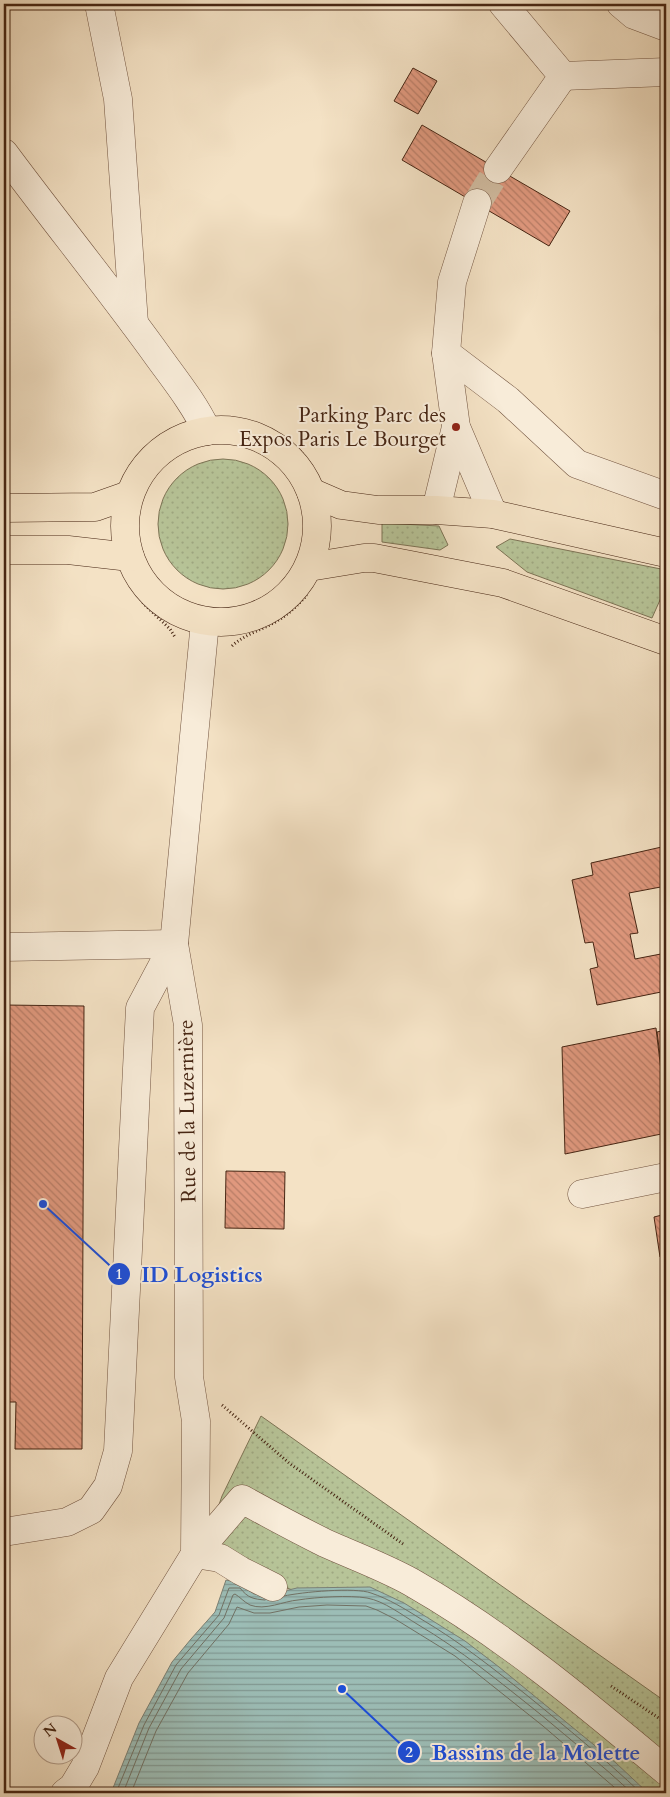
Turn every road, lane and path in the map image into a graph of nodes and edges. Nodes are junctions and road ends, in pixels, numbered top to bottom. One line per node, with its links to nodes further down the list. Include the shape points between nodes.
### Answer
1 (99, 4): 10 (street, via 118,99)
2 (503, 4): 6 (street)
3 (621, 4): 4 (street, via 634,15)
4 (666, 27)
5 (666, 72): 6 (street)
6 (563, 76): 8 (street)
7 (4, 153): 10 (street)
8 (498, 169)
9 (476, 203): 11 (street, via 452,282)
10 (134, 323): 12 (street)
11 (446, 353): 13 (street); 15 (street, via 508,400 577,464)
12 (204, 425): 14 (main road, via 256,436 278,448); 14 (path, via 236,420 266,427 306,457); 16 (main road, via 166,447 149,462); 16 (path, via 180,426 160,436 142,451 131,466)
13 (456, 427): 18 (street); 19 (street)
14 (313, 482): 18 (main road, via 341,504 378,510); 23 (main road, via 318,533)
15 (666, 496)
16 (122, 497): 17 (main road, via 94,507); 22 (main road, via 127,550)
17 (4, 508)
18 (436, 510): 19 (main road)
19 (493, 514): 21 (main road)
20 (4, 550): 22 (main road, via 68,550)
21 (666, 553)
22 (123, 556): 24 (main road, via 148,590 165,605 184,616); 26 (path, via 126,578 144,604 170,629)
23 (310, 580): 24 (main road, via 298,584 285,599 261,615 234,622); 25 (main road, via 364,558 374,558 503,583); 27 (path, via 295,608 241,638)
24 (205, 622): 28 (street, Rue de la Luzernière)
25 (666, 640)
26 (177, 642)
27 (226, 651)
28 (174, 944): 29 (street); 32 (street, via 140,1008 118,1450 108,1486 91,1510 67,1522); 33 (street, Rue de la Luzernière, via 188,1025 189,1377 196,1421)
29 (4, 947)
30 (666, 1177): 31 (street)
31 (582, 1194)
32 (4, 1532)
33 (195, 1554): 34 (street, via 220,1558); 35 (street, via 242,1498 324,1542 409,1581 486,1628 590,1707); 36 (street, via 118,1678 85,1767 73,1787)
34 (273, 1587)
35 (666, 1771)
36 (65, 1793)

